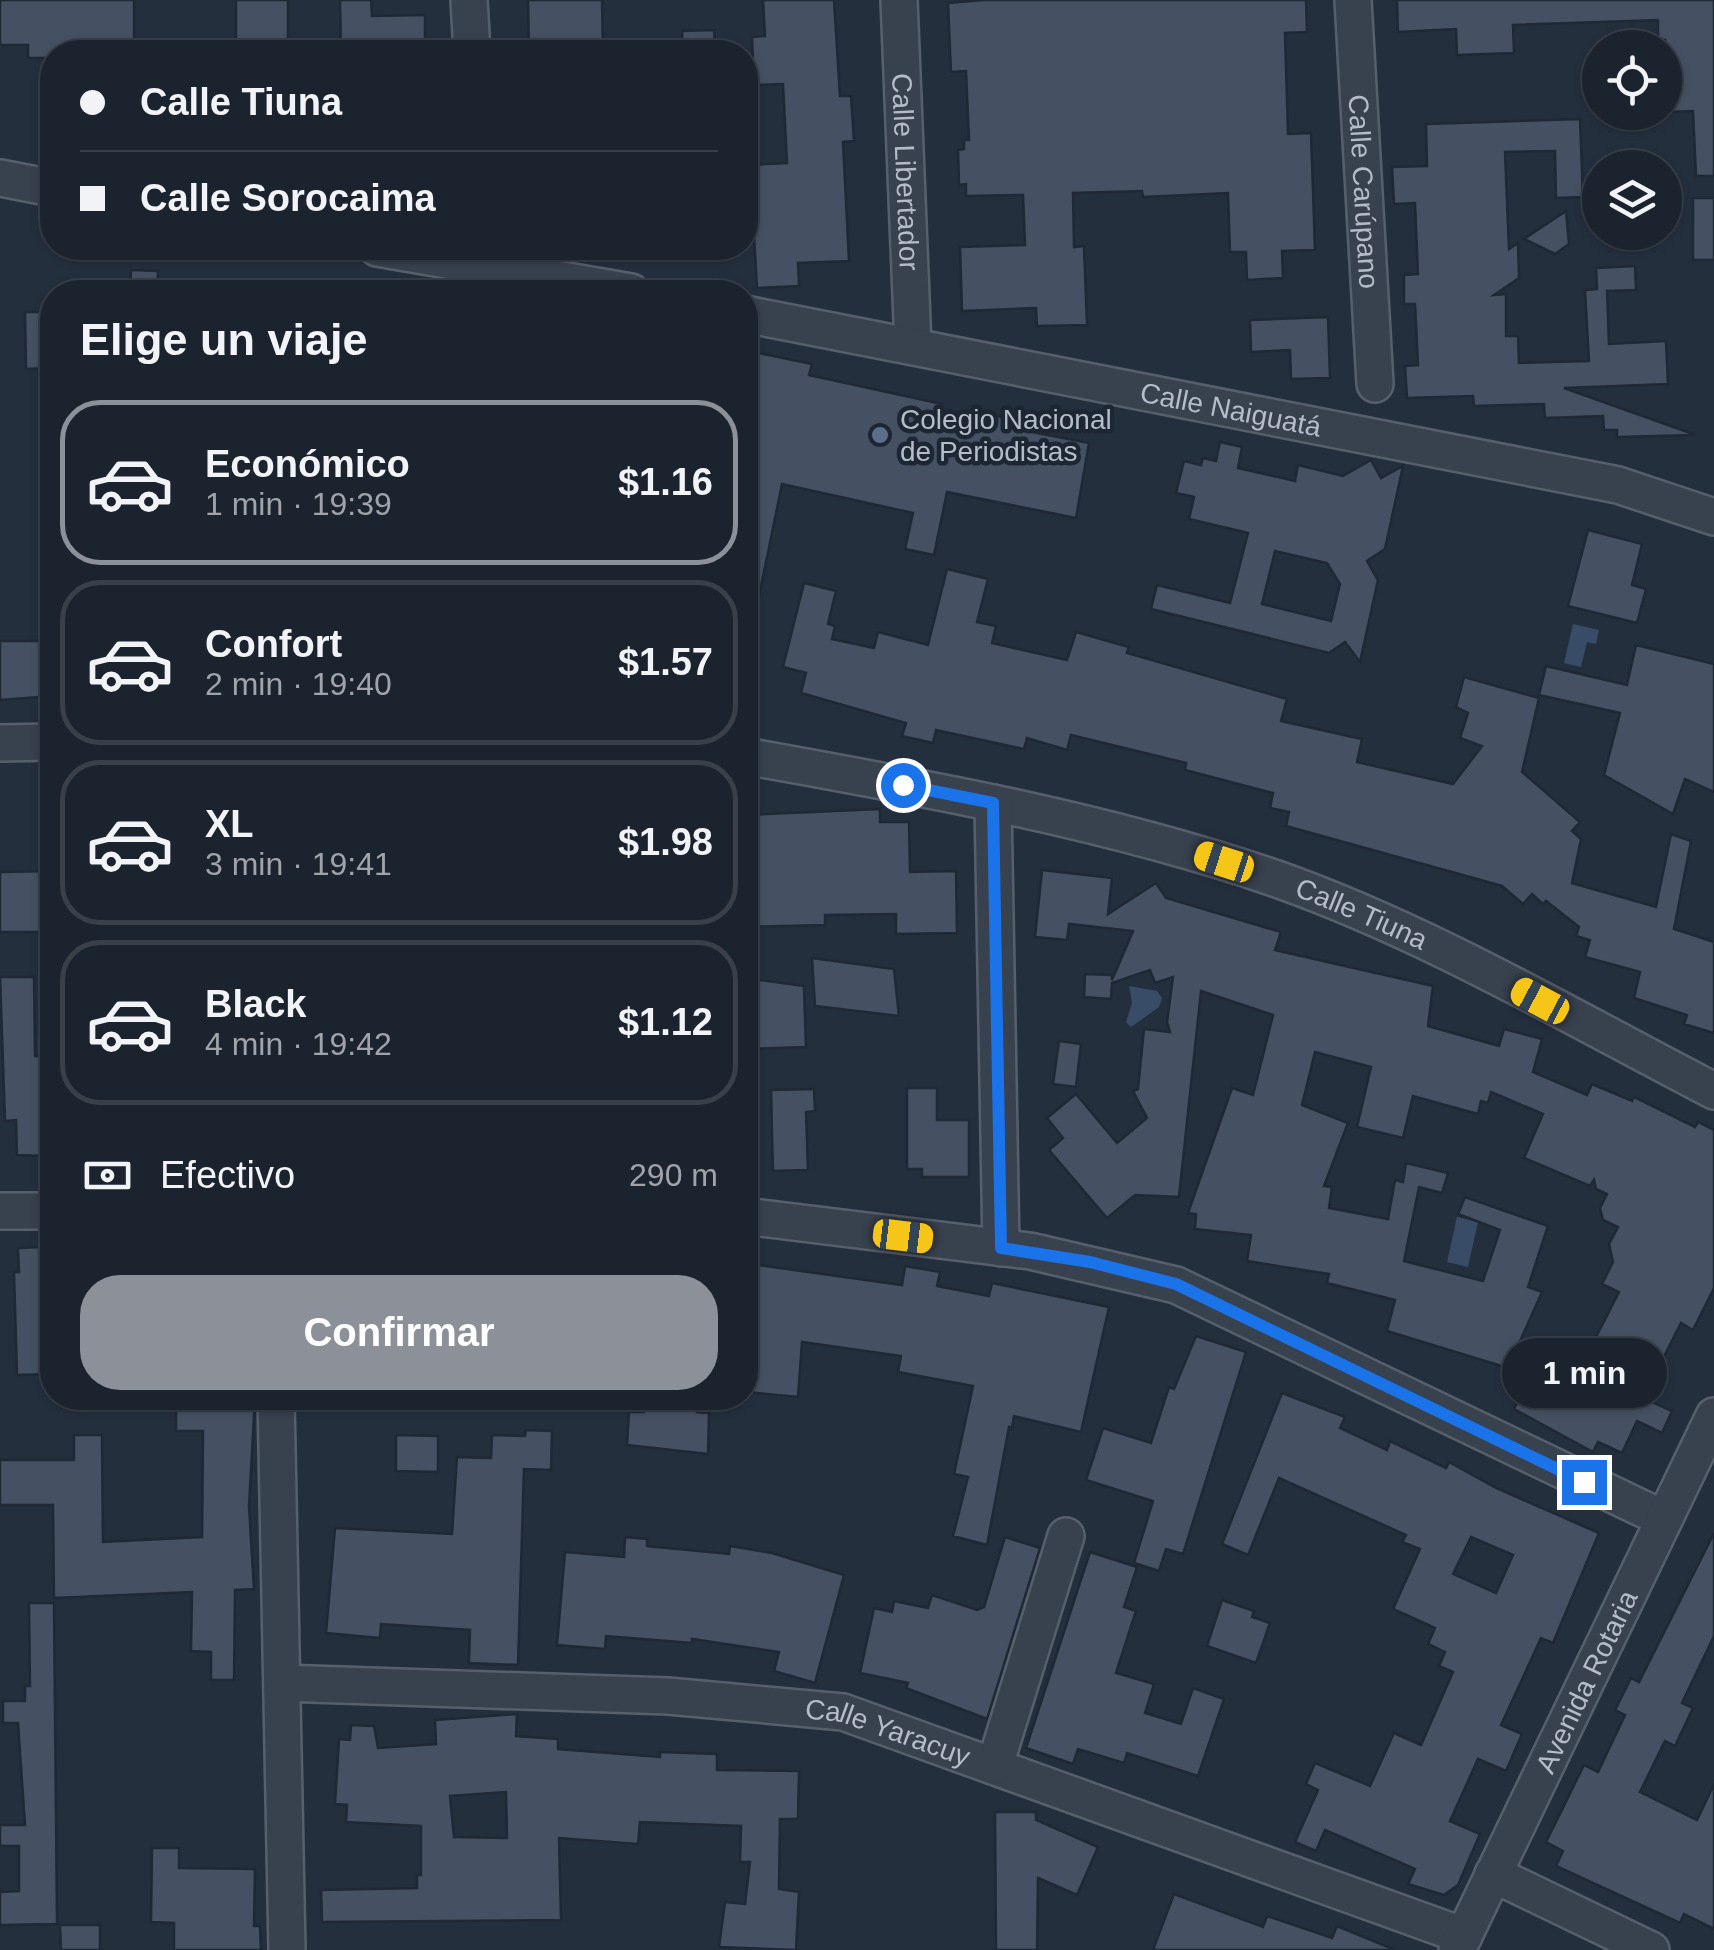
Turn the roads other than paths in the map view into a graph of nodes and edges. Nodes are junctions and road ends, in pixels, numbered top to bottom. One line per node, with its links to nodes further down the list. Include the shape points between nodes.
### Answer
1 (470, 0): 4 (street)
2 (899, 0): 10 (street, Calle Libertador)
3 (1352, 0): 11 (street, Calle Carúpano)
4 (472, 40)
5 (0, 178): 6 (street)
6 (40, 186)
7 (495, 260): 8 (street)
8 (580, 280)
9 (758, 316): 10 (street, Calle Naiguatá)
10 (914, 346): 12 (street, Calle Naiguatá, via 1618,485)
11 (1375, 384)
12 (1714, 517)
13 (40, 742): 14 (street)
14 (0, 743)
15 (758, 758): 16 (street, Calle Tiuna)
16 (993, 803): 17 (street, Calle Tiuna, via 1280,880 1439,947); 21 (street)
17 (1714, 1090)
18 (40, 1211): 19 (street)
19 (0, 1212)
20 (758, 1218): 21 (street)
21 (1001, 1248): 24 (street, via 1176,1284)
22 (276, 1410): 26 (street)
23 (1714, 1416): 24 (street, Avenida Rotaria)
24 (1664, 1520): 28 (street, Avenida Rotaria)
25 (1066, 1536): 27 (street)
26 (282, 1683): 27 (street, Calle Yaracuy, via 815,1706 876,1720); 30 (street)
27 (995, 1765): 29 (street, Calle Yaracuy)
28 (1493, 1874): 29 (street, Avenida Rotaria); 31 (street)
29 (1460, 1943)
30 (287, 1950)
31 (1651, 1950)

